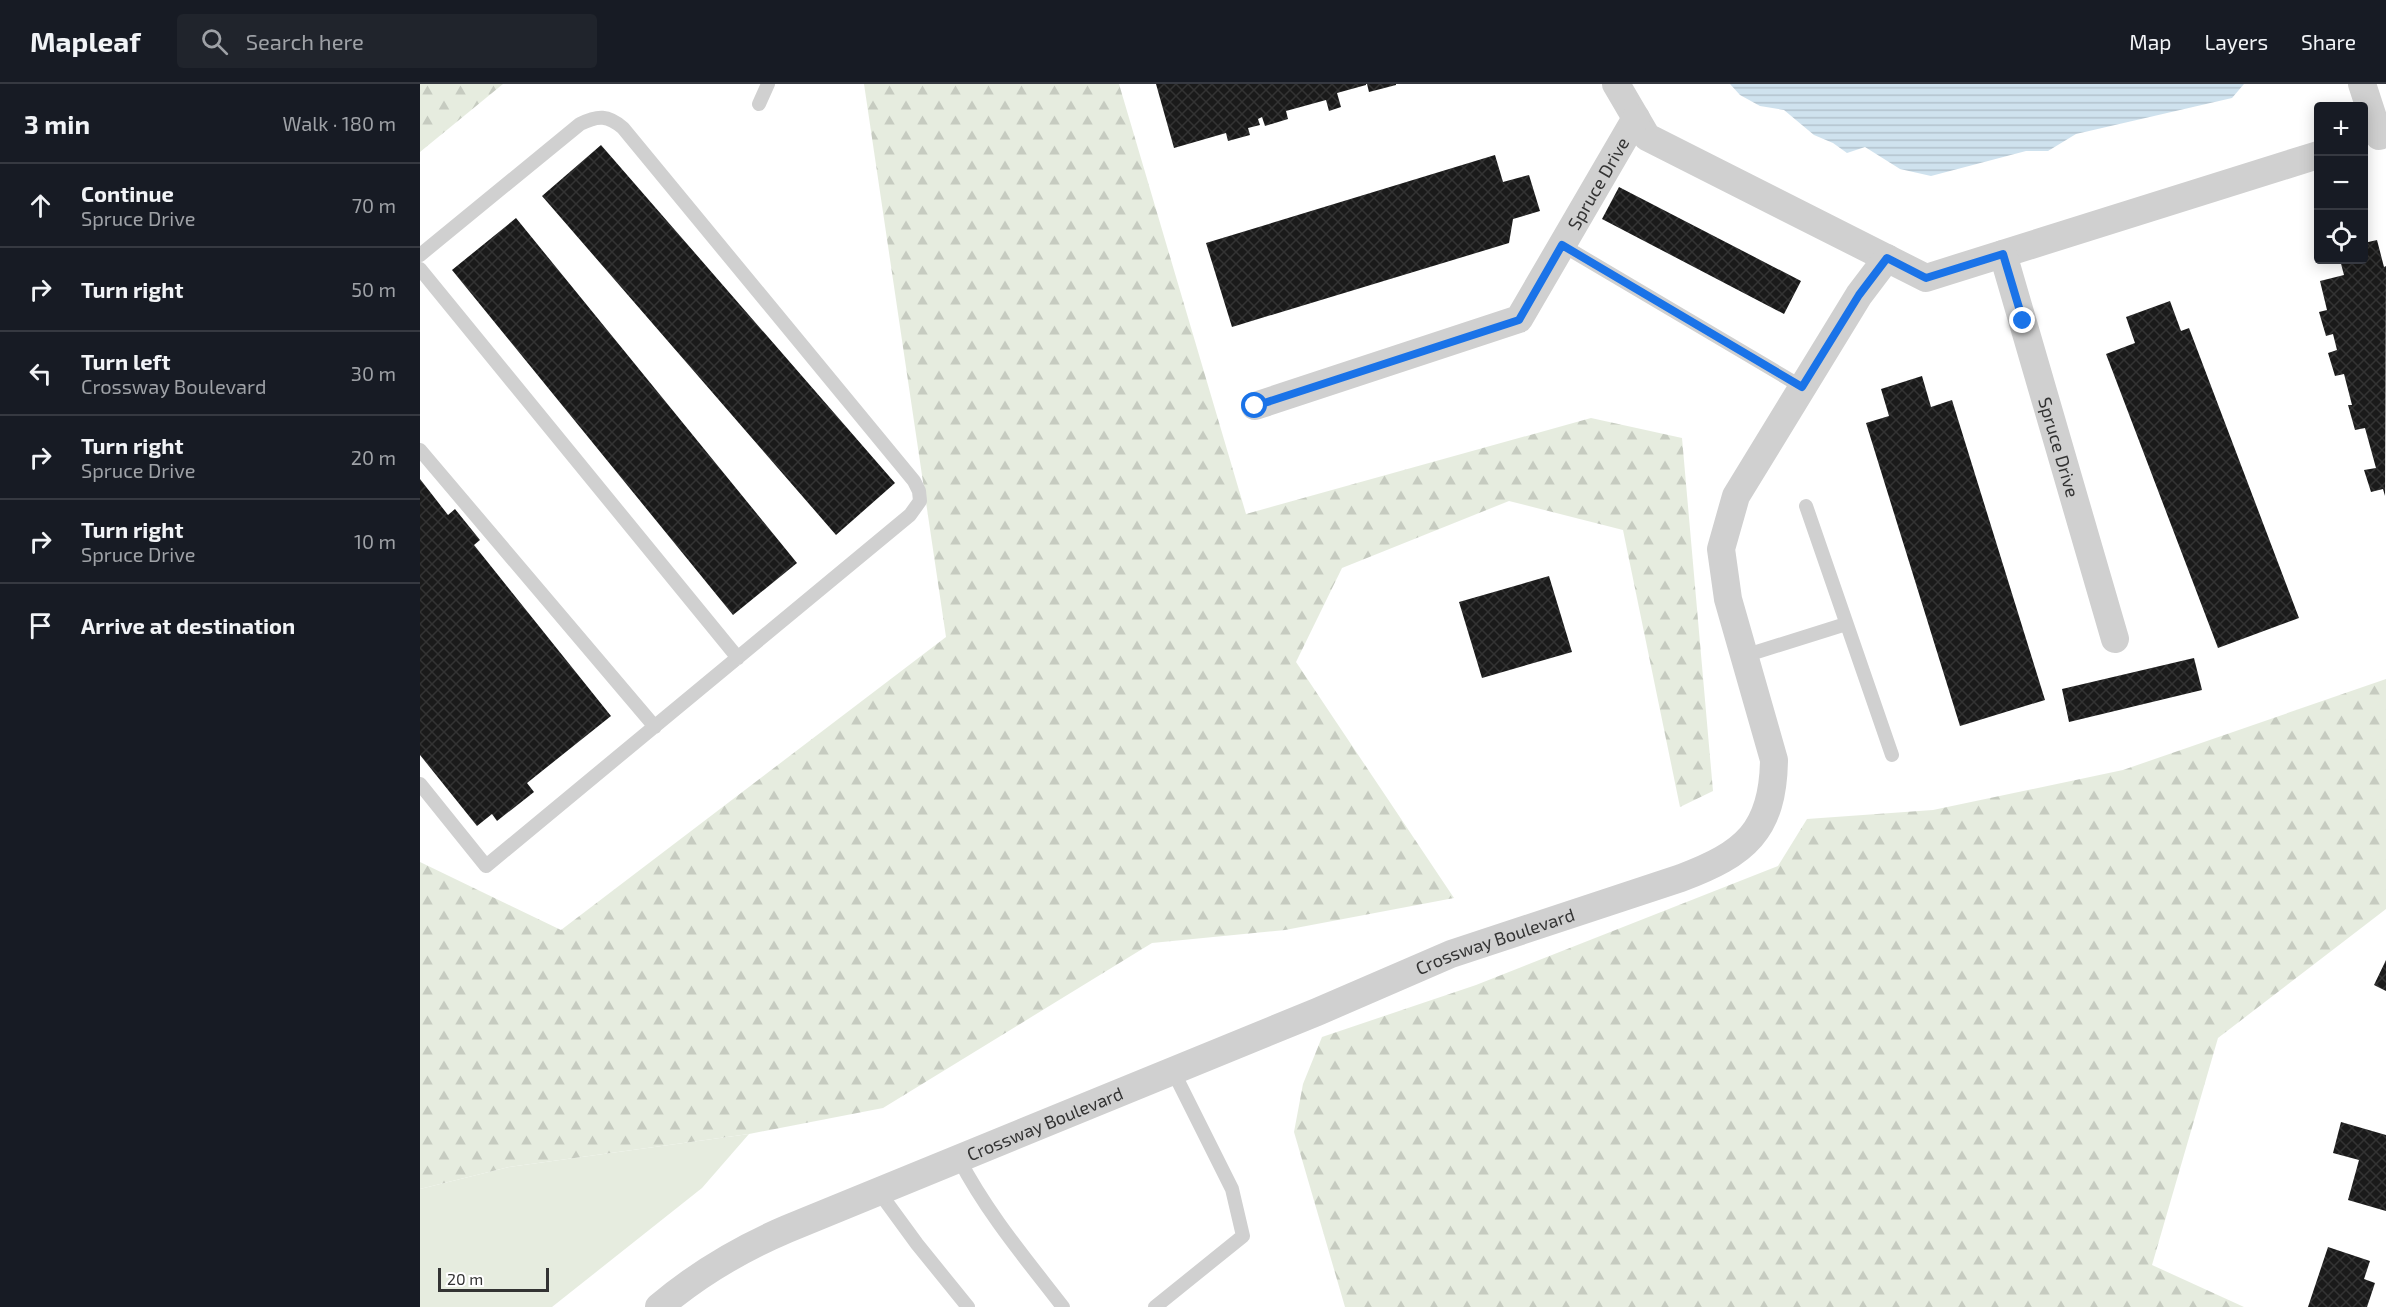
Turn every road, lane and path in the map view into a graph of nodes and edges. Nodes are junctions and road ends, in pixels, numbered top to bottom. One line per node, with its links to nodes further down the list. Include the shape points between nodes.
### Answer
1 (768, 84): 4 (lane)
2 (1616, 84): 5 (street, Spruce Drive)
3 (2362, 84): 6 (street)
4 (759, 104)
5 (1636, 118): 8 (street, Spruce Drive); 11 (street, Spruce Drive, via 1647,136)
6 (2376, 137)
7 (2316, 156): 9 (street, Spruce Drive)
8 (1562, 245): 13 (lane); 14 (street, Spruce Drive, via 1519,320)
9 (2003, 254): 11 (street, Spruce Drive, via 1926,278); 18 (street, Spruce Drive)
10 (420, 255): 20 (lane, via 579,124 600,116 613,119 914,481 920,501 910,515)
11 (1887, 258): 13 (street, Crossway Boulevard, via 1859,295)
12 (420, 269): 20 (lane)
13 (1802, 387): 19 (street, Crossway Boulevard, via 1736,496 1721,549 1728,599)
14 (1255, 406)
15 (420, 450): 21 (lane)
16 (1806, 506): 17 (lane)
17 (1846, 624): 19 (lane); 22 (lane)
18 (2115, 639)
19 (1744, 656): 24 (street, Crossway Boulevard, via 1770,740 1774,780 1762,823 1735,854 1710,868 1451,954)
20 (738, 658): 21 (lane)
21 (654, 727): 23 (lane, via 486,866)
22 (1892, 755)
23 (420, 784)
24 (1173, 1071): 25 (street, Crossway Boulevard); 30 (lane, via 1232,1189 1243,1236)
25 (959, 1159): 26 (street, Crossway Boulevard); 29 (lane, via 975,1190)
26 (879, 1192): 27 (street, Crossway Boulevard, via 727,1257); 28 (lane)
27 (658, 1307)
28 (968, 1307)
29 (1063, 1307)
30 (1155, 1307)

